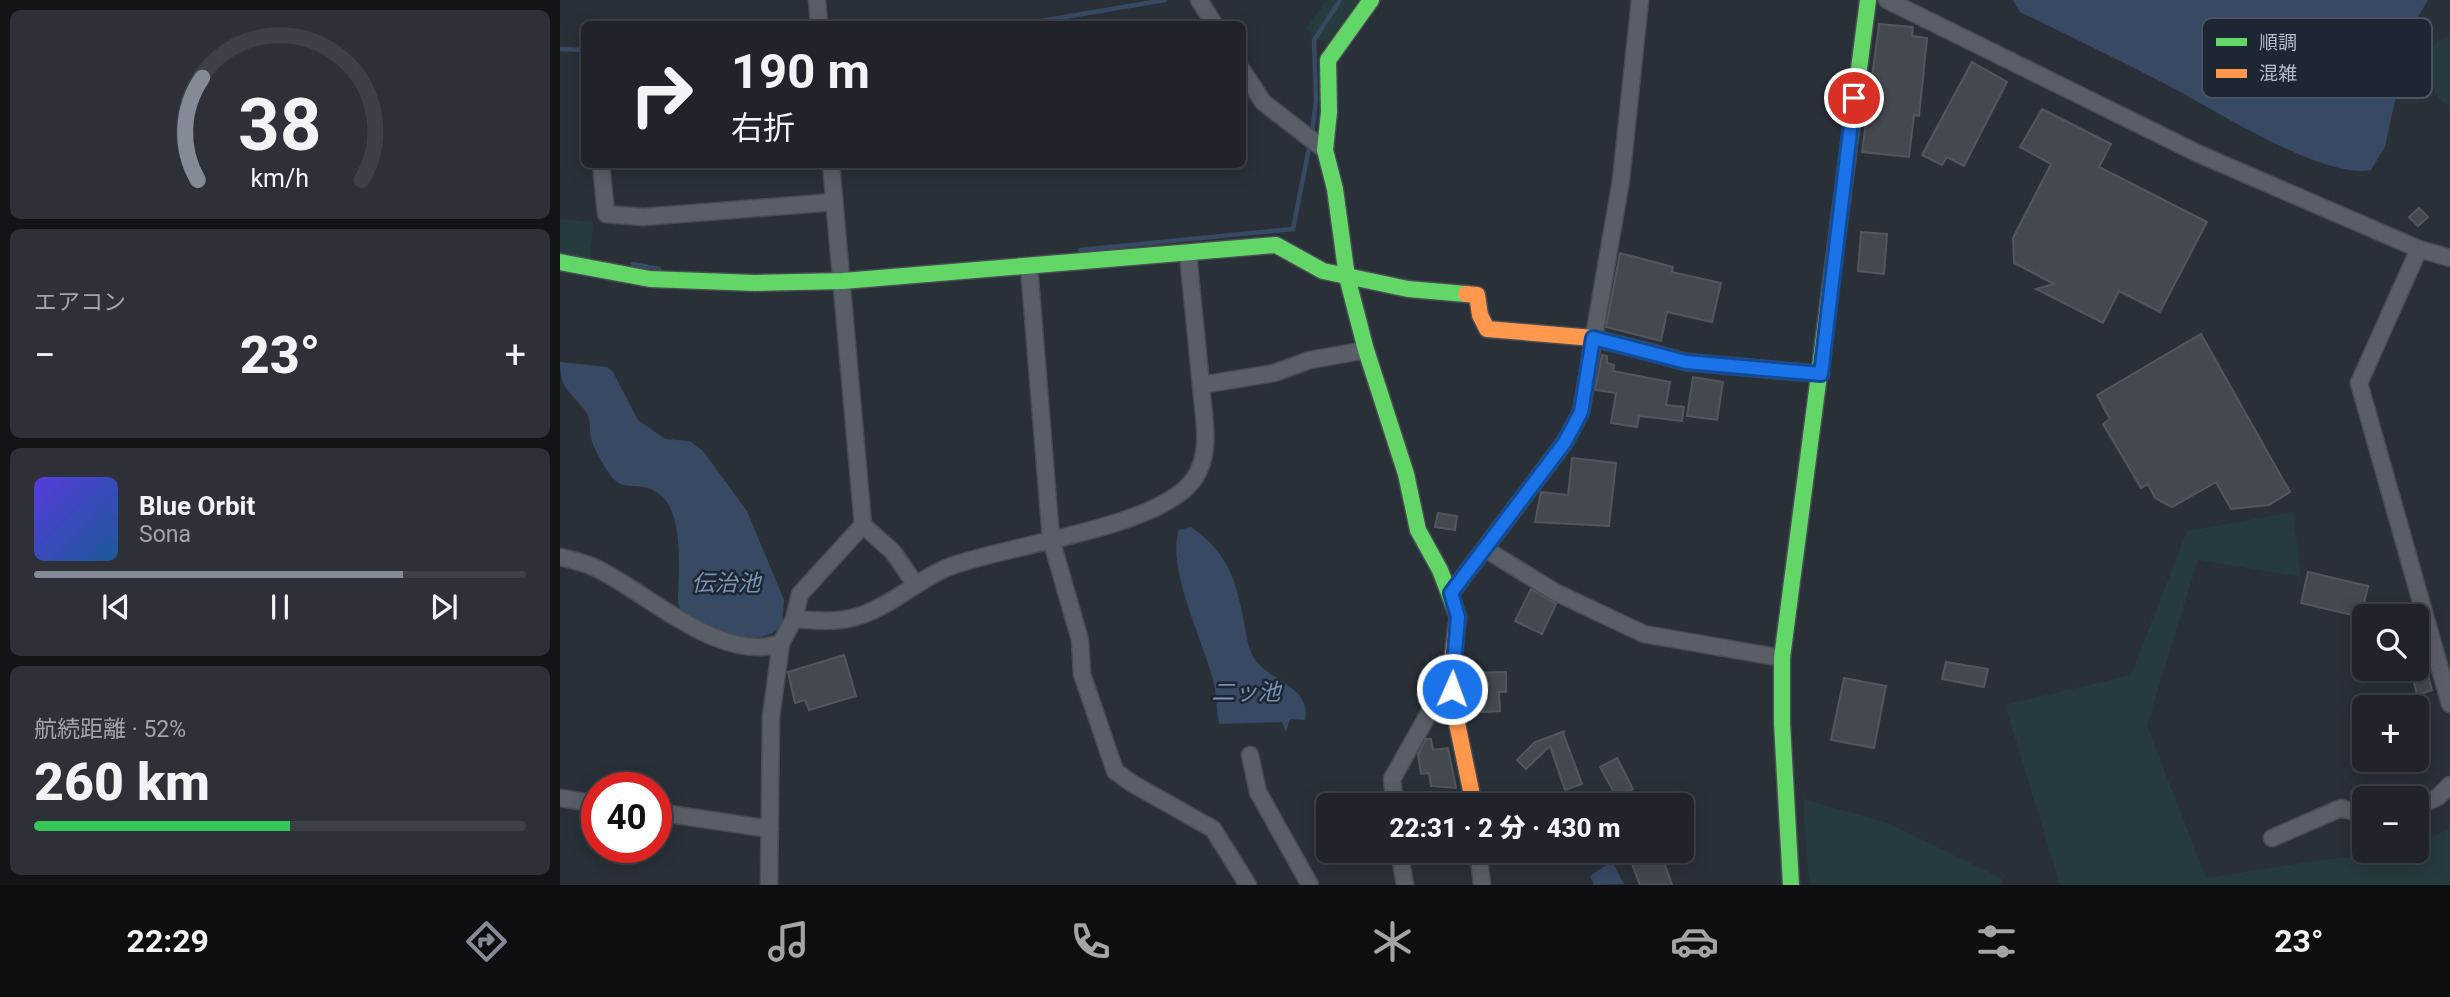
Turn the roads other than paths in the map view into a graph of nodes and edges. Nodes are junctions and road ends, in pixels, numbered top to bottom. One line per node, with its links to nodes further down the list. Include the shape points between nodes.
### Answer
1 (817, 0): 7 (street)
2 (1199, 0): 8 (street)
3 (1371, 0): 10 (street, via 1328,60)
4 (1640, 0): 21 (street, via 1621,180)
5 (1868, 0): 23 (street)
6 (1887, 0): 14 (street, via 2199,154)
7 (819, 21)
8 (1212, 21)
9 (1246, 76): 10 (street, via 1263,102)
10 (1325, 150): 19 (street)
11 (601, 168): 13 (street, via 606,215)
12 (831, 168): 13 (street)
13 (834, 202): 20 (street)
14 (2419, 248): 16 (street); 35 (street, via 2359,383)
15 (1188, 254): 18 (street); 19 (street, via 1276,245 1323,271); 24 (street)
16 (2450, 258)
17 (560, 262): 20 (street, via 650,279)
18 (1029, 266): 20 (street); 26 (street)
19 (1347, 277): 21 (street, via 1408,289 1477,295 1487,329); 22 (street)
20 (844, 281): 25 (street)
21 (1593, 338): 23 (street, via 1686,362); 27 (street, via 1581,412 1565,442)
22 (1366, 350): 24 (street); 30 (street, via 1406,474 1418,530)
23 (1821, 374): 33 (street)
24 (1201, 385): 26 (street, via 1206,453 1195,478 1178,496 1143,515)
25 (863, 525): 29 (street, via 892,552); 31 (street, via 800,594)
26 (1051, 539): 29 (street, via 947,568); 50 (street, via 1080,640 1082,674 1115,771 1213,829)
27 (1485, 549): 30 (street); 33 (street, via 1555,592 1644,634)
28 (560, 556): 32 (street, via 596,568 655,606 730,641 763,647)
29 (916, 585): 31 (street, via 862,615 827,622)
30 (1451, 593): 34 (street, via 1458,617)
31 (794, 619): 32 (street)
32 (782, 643): 45 (street, via 771,717)
33 (1782, 658): 54 (street)
34 (1451, 674): 38 (street, via 1392,779); 39 (street)
35 (2450, 704)
36 (1250, 755): 51 (street, via 1258,792)
37 (2450, 785): 41 (street)
38 (1394, 793)
39 (1472, 793)
40 (560, 799): 42 (street)
41 (2429, 801)
42 (581, 802)
43 (2352, 811): 46 (street, via 2341,808)
44 (672, 814): 45 (street)
45 (770, 829): 49 (street)
46 (2272, 838)
47 (1401, 863): 52 (street)
48 (1479, 863): 53 (street)
49 (769, 885)
50 (1248, 885)
51 (1310, 885)
52 (1405, 885)
53 (1482, 885)
54 (1791, 885)

